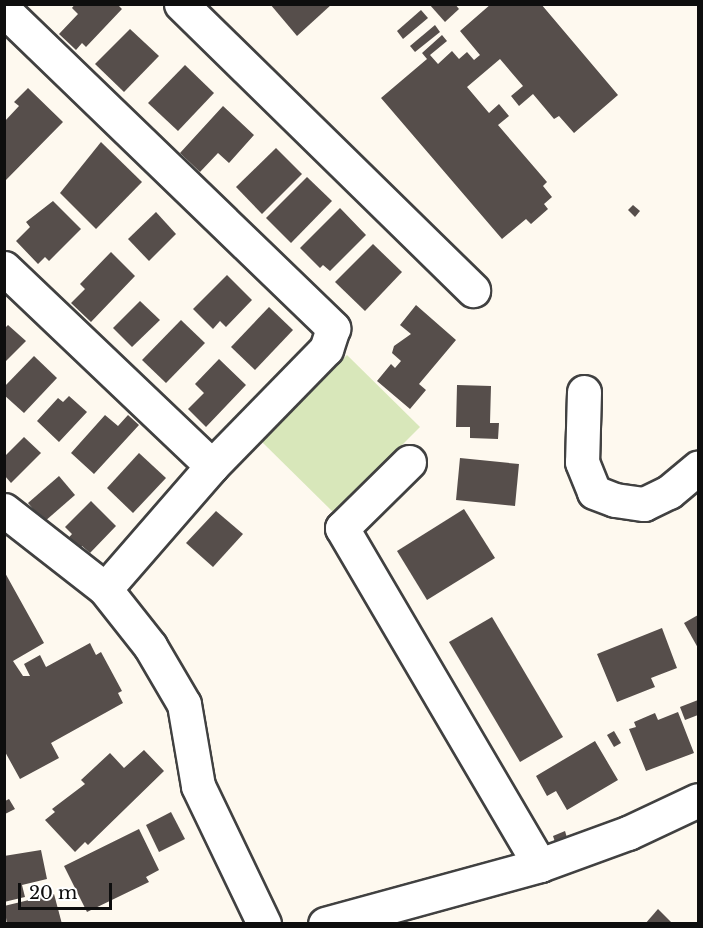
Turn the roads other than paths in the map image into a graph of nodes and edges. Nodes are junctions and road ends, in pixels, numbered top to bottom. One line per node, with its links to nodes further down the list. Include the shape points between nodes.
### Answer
1 (181, 4): 4 (street)
2 (4, 10): 7 (street, via 333,328 326,349)
3 (4, 268): 7 (street)
4 (473, 290)
5 (584, 392): 8 (street, via 582,462 594,492 644,504 669,492)
6 (409, 462): 12 (street, via 342,528)
7 (212, 466): 10 (street)
8 (699, 468)
9 (4, 510): 10 (street)
10 (105, 589): 13 (street, via 150,646 184,704 198,786)
11 (699, 800): 12 (street, via 628,833)
12 (540, 865): 14 (street)
13 (264, 924)
14 (325, 924)

